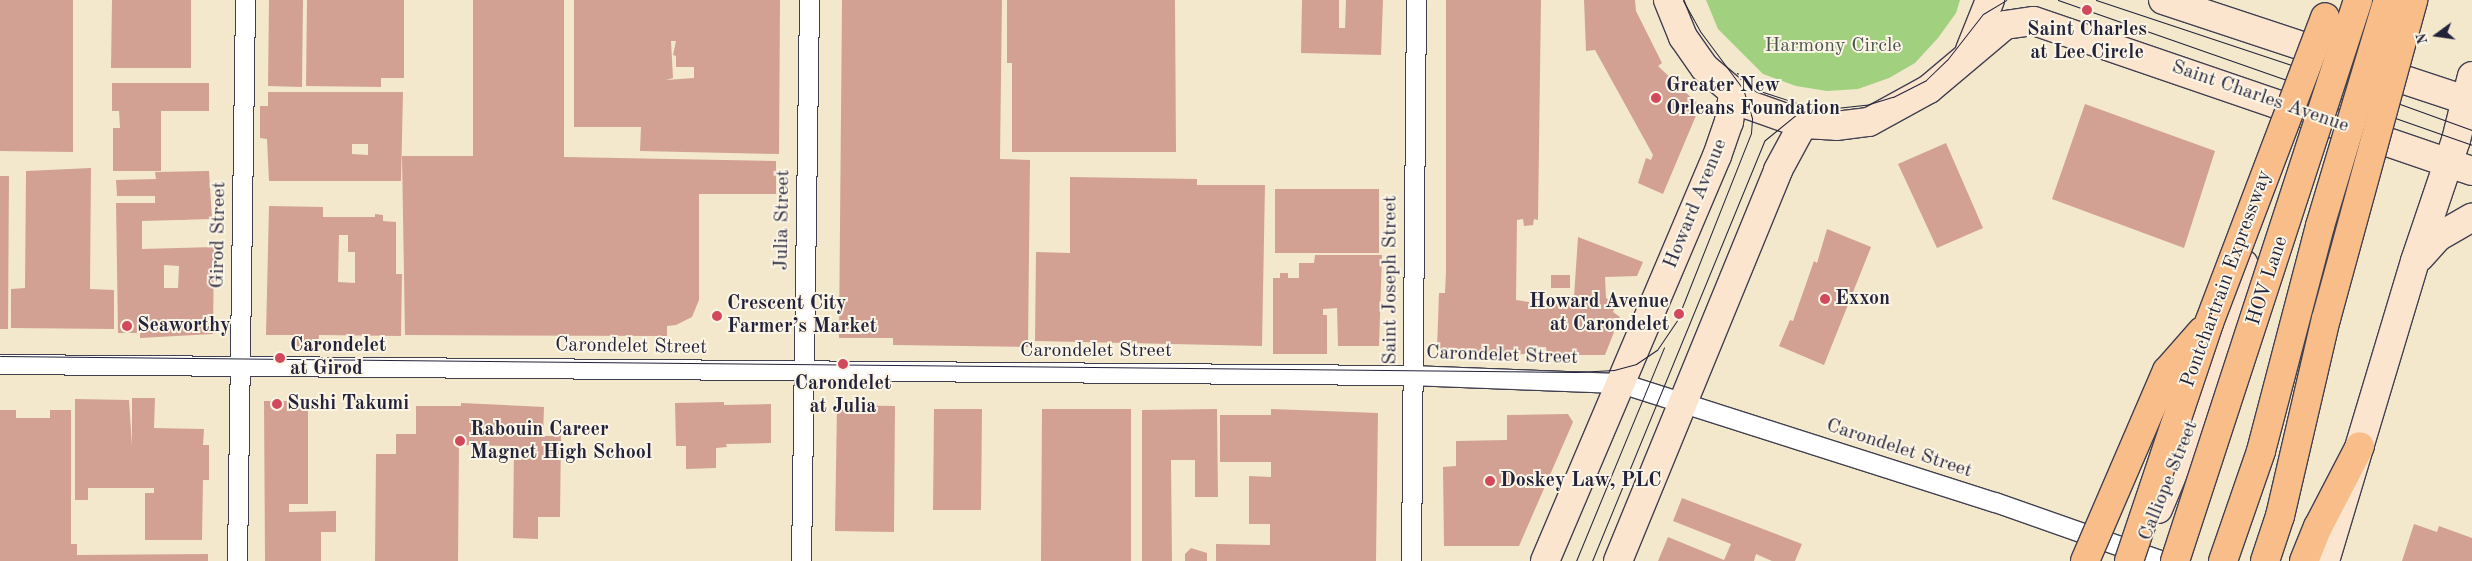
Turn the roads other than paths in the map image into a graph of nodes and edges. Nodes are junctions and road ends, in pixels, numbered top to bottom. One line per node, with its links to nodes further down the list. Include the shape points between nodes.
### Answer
1 (245, 0): 22 (street, Girod Street)
2 (809, 0): 23 (street, Julia Street)
3 (1416, 0): 24 (street, Saint Joseph Street)
4 (1668, 0): 14 (main road, Saint Charles Avenue, via 1683,37 1704,68)
5 (1990, 0): 12 (main road, Saint Charles Avenue)
6 (2163, 0): 11 (main road)
7 (2329, 0): 11 (main road, Calliope Street); 20 (highway, Pontchartrain Expressway, bridge)
8 (2358, 0): 35 (highway, HOV Lane, bridge)
9 (2388, 0): 36 (highway, bridge, via 2320,226 2261,451)
10 (2413, 0): 37 (highway, bridge, via 2326,319 2280,516)
11 (2312, 48): 13 (main road); 15 (main road, Calliope Street)
12 (1968, 54): 15 (main road, Saint Charles Avenue, via 2005,25 2034,21); 16 (main road, Saint Charles Avenue, via 1928,89 1869,122 1836,126)
13 (2470, 93): 17 (main road)
14 (1733, 94): 16 (main road, Saint Charles Avenue, via 1777,117); 25 (main road, Howard Avenue, via 1729,122 1717,156)
15 (2295, 108): 17 (main road, Saint Charles Avenue); 28 (main road, Calliope Street, via 2186,442)
16 (1803, 124): 26 (main road, via 1778,170)
17 (2460, 167): 19 (main road)
18 (2472, 217): 19 (main road, via 2438,237)
19 (2416, 262): 27 (main road)
20 (2209, 323): 28 (highway, Pontchartrain Expressway, bridge); 34 (highway, bridge, via 2167,371)
21 (0, 364): 22 (street, Carondelet Street)
22 (240, 364): 23 (street, Carondelet Street); 29 (street, Girod Street)
23 (803, 372): 24 (street, Carondelet Street); 30 (street, Julia Street)
24 (1412, 376): 25 (street, Carondelet Street); 31 (street, Saint Joseph Street)
25 (1621, 383): 26 (street, Carondelet Street); 32 (main road, Howard Avenue)
26 (1684, 404): 28 (street, Carondelet Street, via 1995,502); 33 (main road)
27 (2360, 446): 38 (highway); 39 (main road)
28 (2142, 559)
29 (237, 561)
30 (801, 561)
31 (1411, 561)
32 (1545, 561)
33 (1618, 561)
34 (2085, 561)
35 (2175, 561)
36 (2223, 561)
37 (2265, 561)
38 (2304, 561)
39 (2326, 561)

